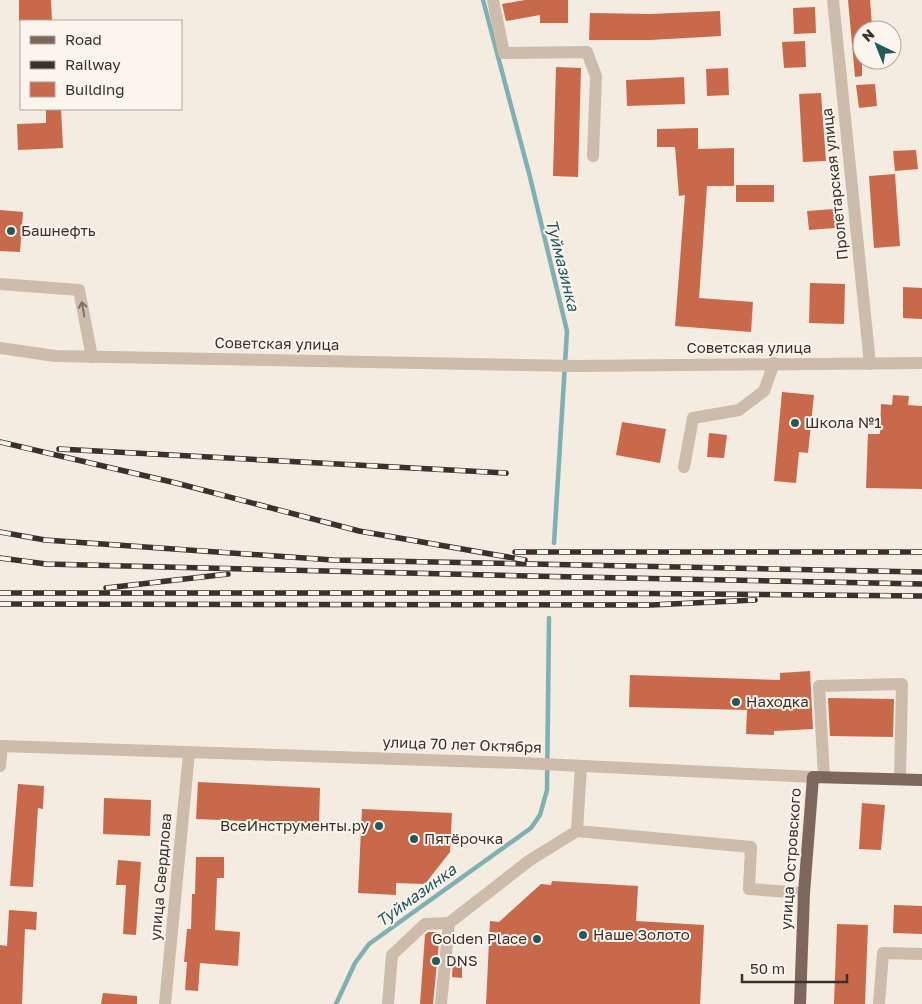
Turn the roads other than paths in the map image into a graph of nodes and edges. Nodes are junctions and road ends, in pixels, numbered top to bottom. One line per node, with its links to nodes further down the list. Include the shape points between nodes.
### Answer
1 (493, 0): 3 (street, via 504,53 587,52 596,76)
2 (833, 0): 9 (street, Пролетарская улица)
3 (593, 156)
4 (0, 284): 6 (street, one-way to 4, via 80,290)
5 (0, 348): 6 (street, Советская улица, via 55,356)
6 (92, 357): 7 (street, Советская улица, via 554,366)
7 (774, 363): 9 (street, Советская улица); 10 (street, via 764,391 739,410 693,418)
8 (922, 363): 9 (street, Советская улица)
9 (870, 364)
10 (684, 467)
11 (1, 746): 12 (street, улица 70 лет Октября); 13 (street)
12 (188, 753): 14 (street, улица 70 лет Октября); 22 (street, улица Свердлова)
13 (0, 766)
14 (581, 766): 15 (street, улица 70 лет Октября); 18 (street)
15 (819, 777): 16 (main road, улица 70 лет Октября); 16 (street, via 819,686 902,684); 19 (main road, улица Островского)
16 (900, 780): 17 (main road, улица 70 лет Октября)
17 (922, 780)
18 (577, 831): 19 (street, via 751,846 749,889); 20 (street, via 530,860)
19 (804, 893): 25 (main road, улица Островского)
20 (449, 923): 23 (street, via 426,924 392,955); 24 (street)
21 (922, 954): 26 (street, via 884,953)
22 (165, 1004)
23 (388, 1004)
24 (441, 1004)
25 (800, 1004)
26 (879, 1004)

